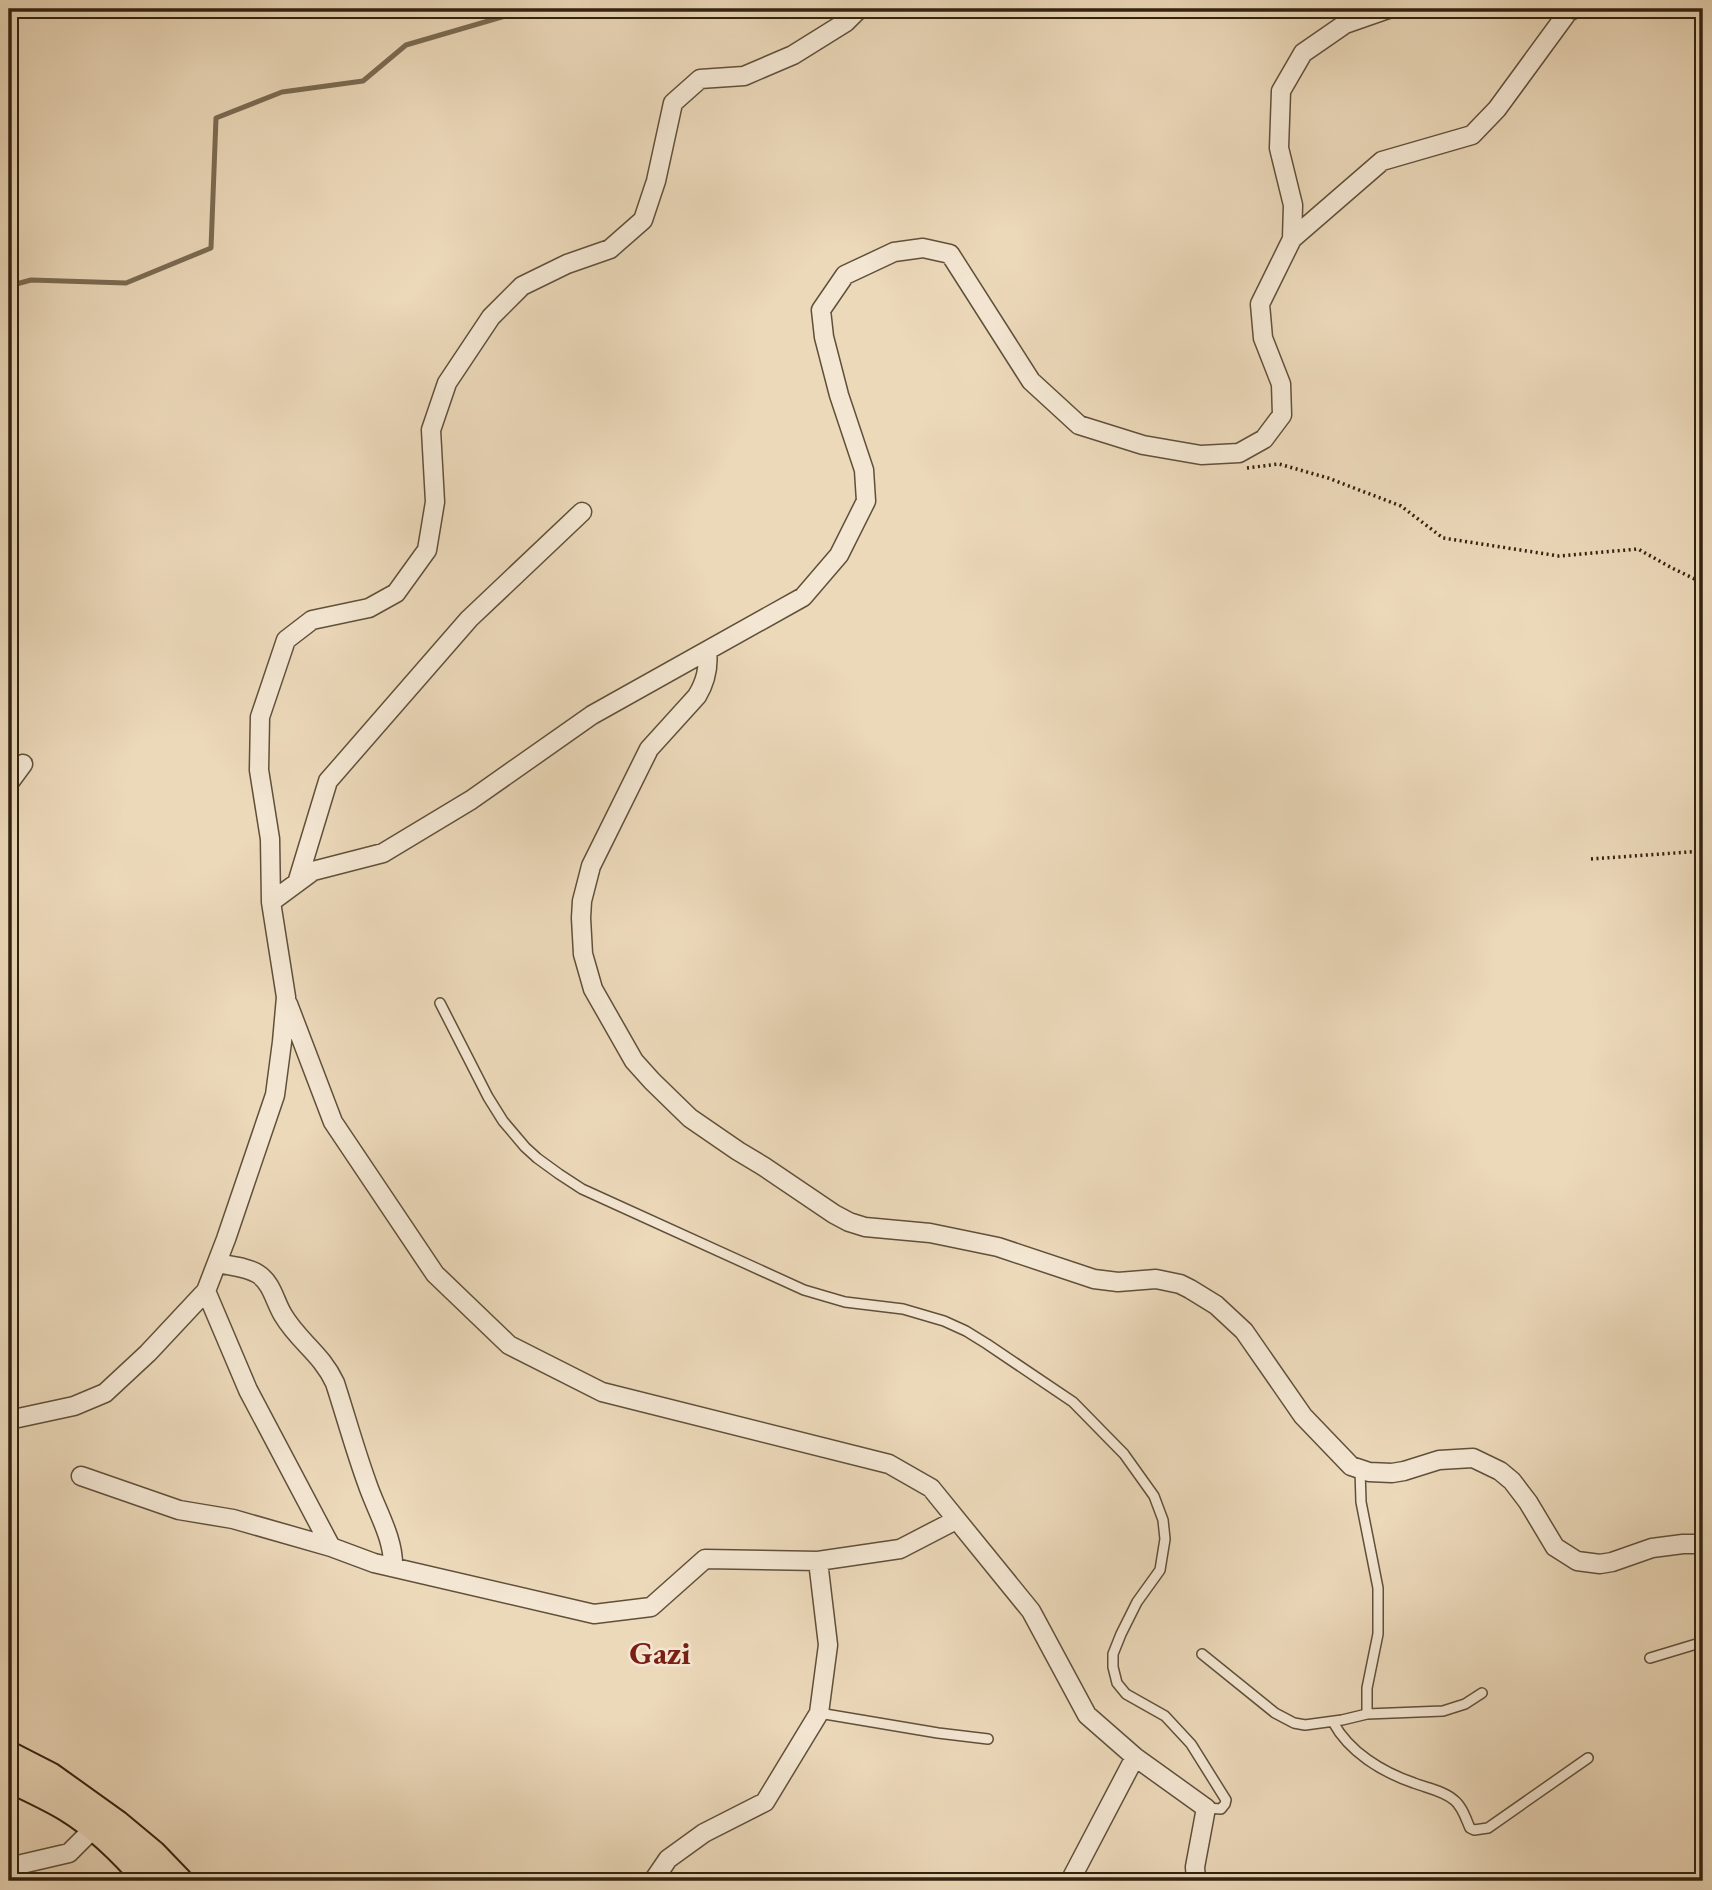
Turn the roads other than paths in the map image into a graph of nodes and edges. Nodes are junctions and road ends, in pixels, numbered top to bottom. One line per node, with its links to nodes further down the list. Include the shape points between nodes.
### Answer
1 (859, 9): 10 (street, via 793,55 744,75 700,79 673,103 643,220 610,249 522,286 491,317 447,383 431,430 435,502 427,550 396,593 369,608 312,620 286,640 260,717 258,769 270,839)
2 (1388, 9): 4 (street, via 1345,24 1303,53 1281,91 1279,148 1293,205)
3 (1574, 9): 4 (street, via 1472,135 1382,161)
4 (1292, 239): 6 (street, via 1260,304 1263,338 1281,384 1282,415 1264,439 1239,453 1201,455 1079,425 1031,381 950,254 923,248 894,252 845,275 821,310 839,395 864,470 866,501 839,555 803,597)
5 (582, 512): 9 (street, via 469,619 328,781)
6 (707, 651): 9 (street, via 592,715 471,800 383,853 313,871); 16 (street, via 708,672 702,689 649,749 591,866 583,901 581,936 587,972 634,1061 670,1100 713,1135 849,1222 998,1247 1094,1279 1156,1279 1190,1289 1244,1331 1303,1416)
7 (23, 764): 8 (street)
8 (9, 783)
9 (297, 883): 10 (street)
10 (271, 902): 11 (street)
11 (286, 997): 13 (street, via 275,1095); 18 (street, via 332,1122 435,1274 509,1345 602,1392 889,1464 931,1488)
12 (440, 1003): 35 (lane, via 503,1121 525,1147 559,1174 582,1189 804,1290 922,1314 966,1332 1073,1402 1124,1454 1154,1496 1165,1539 1160,1570 1137,1602 1113,1654 1114,1675 1126,1694 1165,1716 1191,1744 1226,1800 1221,1809)
13 (217, 1263): 14 (street); 22 (street, via 254,1272 265,1280 288,1323 330,1373 390,1542)
14 (206, 1291): 15 (street, via 105,1393 74,1406); 20 (street, via 248,1390)
15 (9, 1420)
16 (1360, 1469): 19 (street, via 1392,1473 1439,1460 1474,1458 1512,1481 1555,1547 1577,1561 1600,1564 1652,1548); 28 (lane, via 1361,1502 1378,1588 1378,1634 1367,1688)
17 (81, 1476): 20 (street, via 179,1510 233,1519)
18 (956, 1520): 21 (street, via 900,1549); 32 (street, via 1031,1611 1087,1716)
19 (1703, 1544)
20 (331, 1547): 22 (street)
21 (818, 1561): 22 (street, via 705,1559 651,1607 594,1614); 27 (street, via 828,1645)
22 (393, 1567)
23 (1703, 1642): 25 (lane)
24 (1202, 1654): 29 (lane, via 1284,1719 1305,1726)
25 (1650, 1658)
26 (1482, 1693): 28 (lane, via 1443,1711)
27 (818, 1713): 30 (lane); 40 (street, via 765,1801 704,1833 668,1859)
28 (1367, 1714): 29 (lane)
29 (1333, 1722): 33 (lane, via 1351,1746 1373,1762 1401,1779 1452,1798 1474,1830 1488,1828)
30 (988, 1739)
31 (9, 1755): 39 (main road, via 50,1776 117,1824)
32 (1135, 1757): 35 (street); 41 (street)
33 (1587, 1758)
34 (9, 1778): 36 (main road)
35 (1206, 1808): 42 (street)
36 (94, 1828): 37 (street, via 69,1853); 38 (main road)
37 (9, 1867)
38 (148, 1881)
39 (179, 1881)
40 (653, 1881)
41 (1070, 1881)
42 (1196, 1881)

